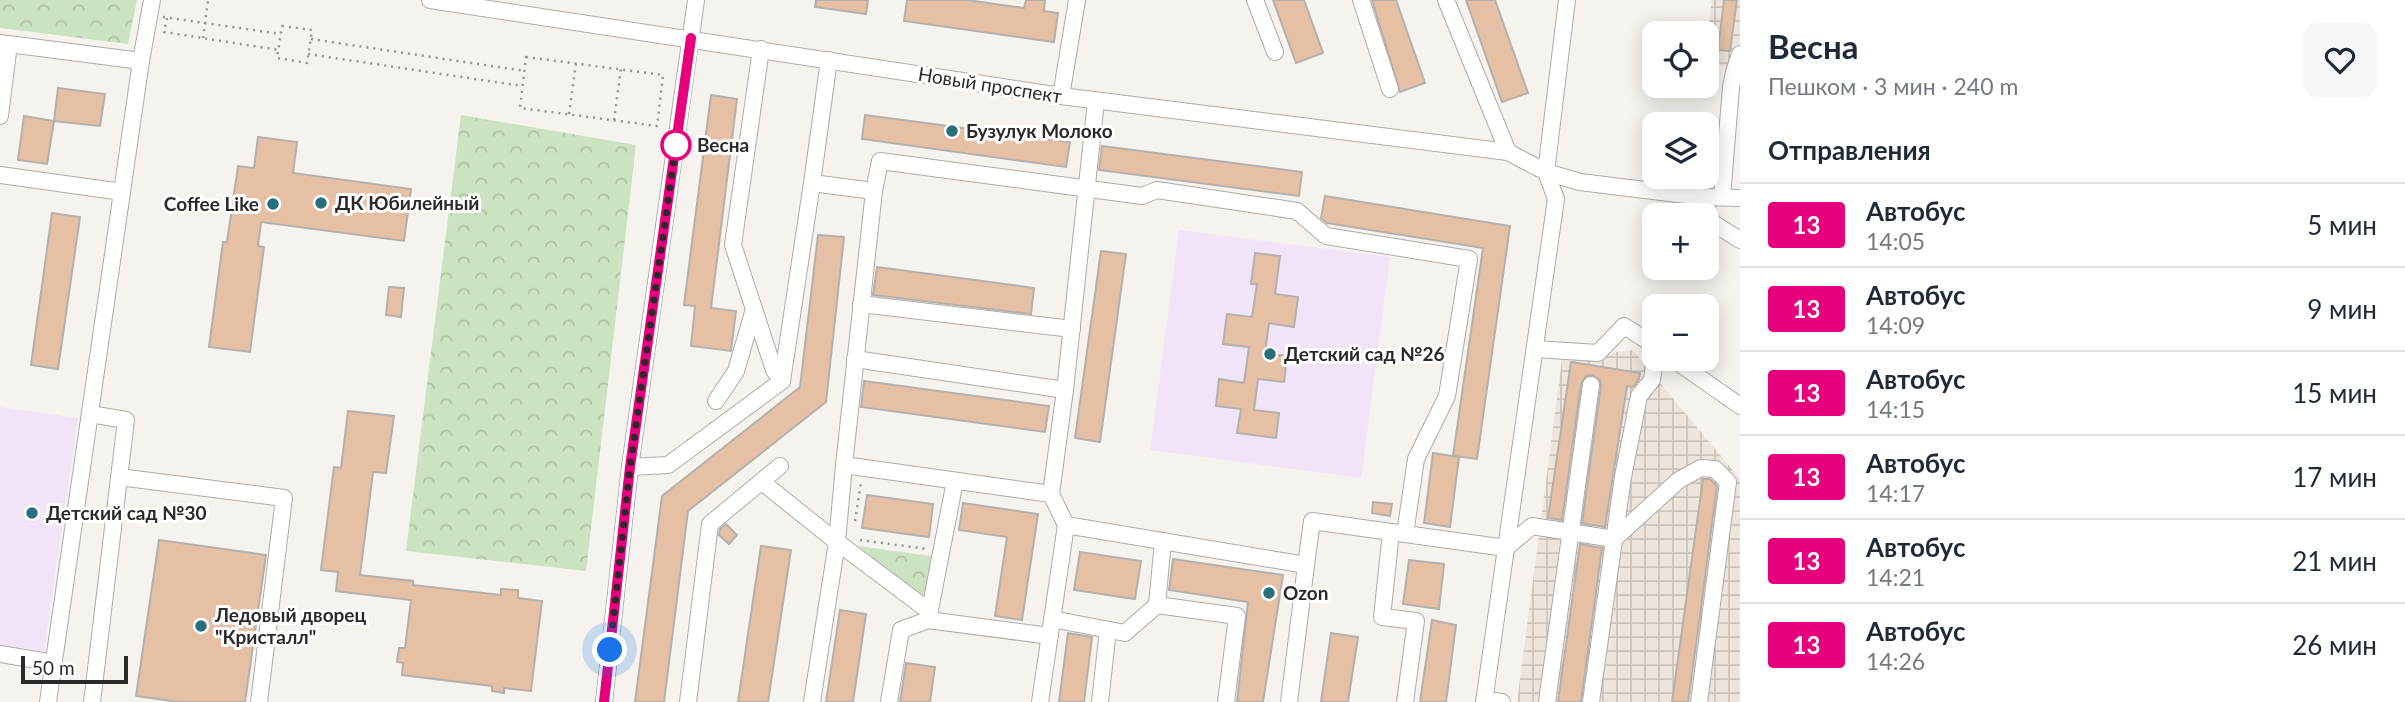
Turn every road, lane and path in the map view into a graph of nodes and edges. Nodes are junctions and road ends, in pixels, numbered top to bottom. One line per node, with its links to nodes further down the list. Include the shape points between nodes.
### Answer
1 (208, 0): 11 (path)
2 (430, 0): 14 (street, Новый проспект)
3 (696, 0): 14 (street)
4 (1077, 0): 30 (street)
5 (1255, 0): 19 (street)
6 (1361, 0): 29 (street)
7 (1446, 0): 35 (street)
8 (1567, 0): 36 (street)
9 (150, 7): 10 (path); 23 (street)
10 (167, 18): 11 (path); 13 (path, via 164,32)
11 (205, 23): 12 (path); 13 (path)
12 (281, 34): 15 (path, via 282,26 312,30); 18 (path)
13 (203, 38): 18 (path)
14 (691, 38): 17 (street, Новый проспект); 61 (street)
15 (311, 39): 20 (path); 26 (path)
16 (4, 43): 23 (street); 33 (street)
17 (761, 49): 22 (street, Новый проспект); 47 (street, via 733,245)
18 (279, 50): 20 (path, via 277,58 307,63)
19 (1275, 52)
20 (309, 54): 28 (path)
21 (1740, 54): 27 (street)
22 (830, 60): 30 (street, Новый проспект); 38 (street)
23 (141, 61): 41 (street)
24 (576, 63): 25 (path); 26 (path, via 526,57); 32 (path)
25 (621, 69): 34 (path); 34 (path, via 663,75 657,126)
26 (525, 71): 28 (path)
27 (1737, 71): 43 (street, via 1731,87)
28 (522, 86): 32 (path, via 520,108)
29 (1390, 89)
30 (1061, 96): 31 (street, Новый проспект)
31 (1096, 100): 35 (street, Новый проспект); 39 (street)
32 (569, 114): 34 (path)
33 (0, 116)
34 (614, 120)
35 (1508, 152): 36 (street, Новый проспект)
36 (1546, 172): 42 (street, Новый проспект, via 1580,183); 50 (street, via 1556,199)
37 (0, 175): 41 (street)
38 (812, 183): 40 (street); 54 (street)
39 (1086, 188): 40 (street, via 880,160); 48 (street); 73 (street, via 1142,196 1157,190 1297,211 1326,236 1469,259 1447,396 1416,459)
40 (874, 191): 46 (street)
41 (122, 192): 59 (street)
42 (1702, 197): 43 (street, Новый проспект); 45 (street, via 1713,223)
43 (1722, 197): 44 (street, Новый проспект)
44 (1740, 198)
45 (1740, 240)
46 (861, 304): 48 (street); 51 (street)
47 (754, 310): 54 (street); 57 (street, via 736,371)
48 (1072, 329): 56 (street)
49 (1642, 337): 50 (street, via 1624,326 1598,353)
50 (1535, 349): 77 (street)
51 (855, 359): 56 (street); 60 (street)
52 (1653, 371): 74 (street, via 1639,396)
53 (1690, 371): 58 (street)
54 (782, 381): 61 (street, via 668,465)
55 (1591, 385): 72 (street)
56 (1065, 390): 67 (street)
57 (716, 401)
58 (1740, 407)
59 (90, 414): 63 (street, via 126,420); 87 (street)
60 (844, 465): 64 (street); 76 (street)
61 (630, 467): 92 (street)
62 (780, 467): 65 (street)
63 (119, 477): 90 (street); 91 (street, via 284,498)
64 (955, 481): 67 (street); 82 (street)
65 (762, 482): 76 (street); 93 (street, via 710,524)
66 (861, 482): 71 (path)
67 (1051, 494): 70 (street)
68 (1726, 497): 69 (street); 74 (street, via 1728,482 1715,469 1701,468 1679,480); 104 (street)
69 (1740, 509)
70 (1066, 524): 75 (street); 83 (street)
71 (854, 528)
72 (1571, 532): 74 (street); 77 (street, via 1532,526); 102 (street)
73 (1398, 533): 77 (street); 80 (street, via 1312,521); 100 (street, via 1381,617 1416,621)
74 (1614, 539): 103 (street)
75 (1163, 541): 80 (street); 81 (street)
76 (837, 542): 79 (street); 94 (street)
77 (1506, 548): 88 (street)
78 (934, 550): 79 (path, via 853,539)
79 (851, 552): 82 (street)
80 (1306, 565): 99 (street)
81 (1157, 605): 84 (street, via 1125,633); 98 (street, via 1237,616)
82 (928, 616): 85 (street); 95 (street, via 901,630)
83 (1052, 619): 84 (street); 85 (street)
84 (1108, 630): 97 (street)
85 (1049, 636): 96 (street)
86 (0, 654): 87 (street)
87 (54, 663): 89 (street)
88 (1484, 701): 101 (street)
89 (48, 702)
90 (92, 702)
91 (259, 702)
92 (604, 702)
93 (688, 702)
94 (812, 702)
95 (889, 702)
96 (1040, 702)
97 (1100, 702)
98 (1226, 702)
99 (1289, 702)
100 (1405, 702)
101 (1502, 702)
102 (1547, 702)
103 (1591, 702)
104 (1699, 702)

